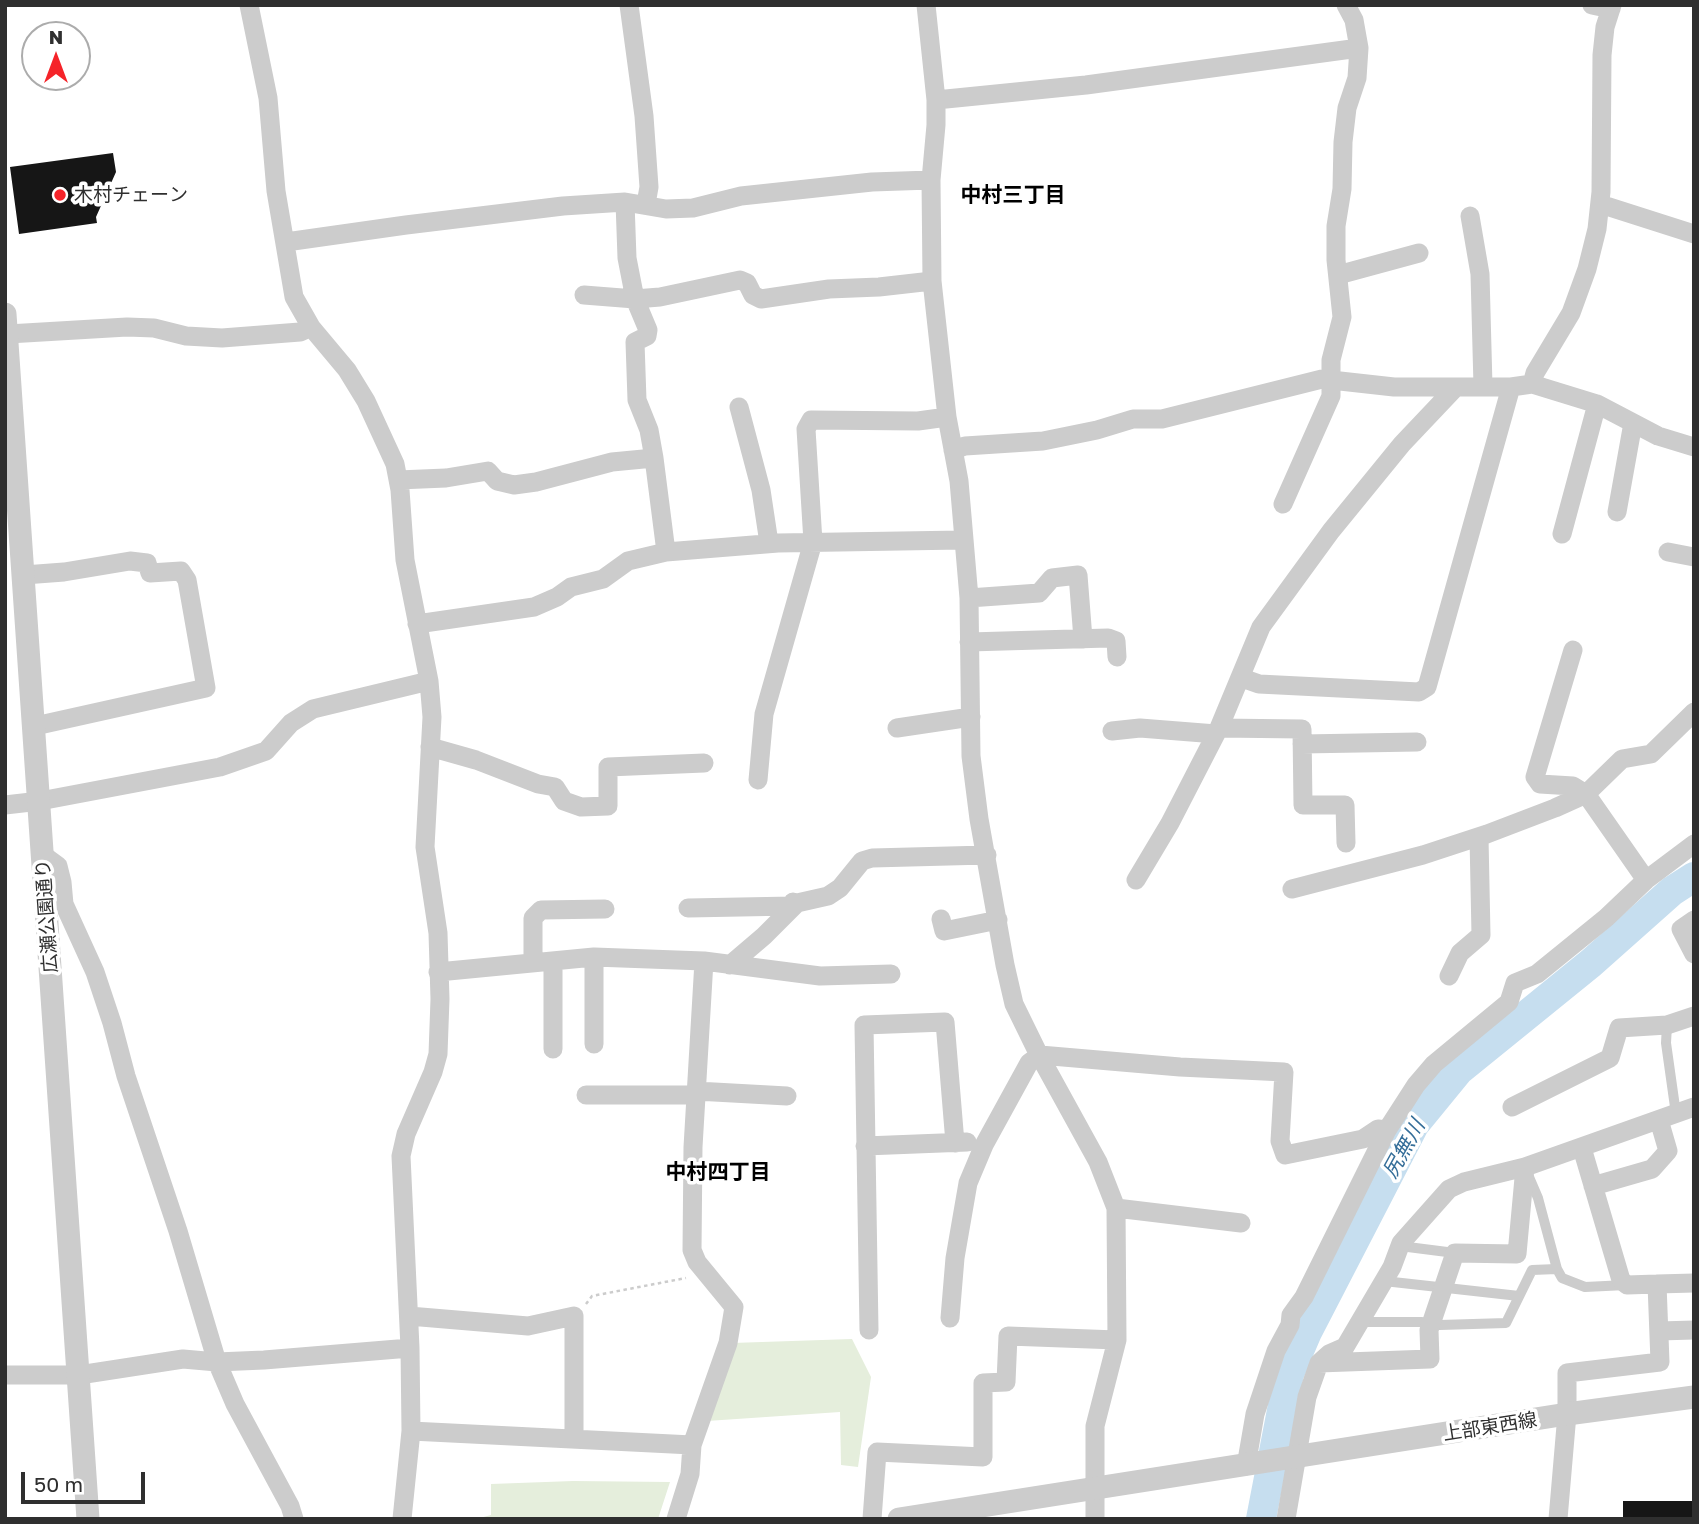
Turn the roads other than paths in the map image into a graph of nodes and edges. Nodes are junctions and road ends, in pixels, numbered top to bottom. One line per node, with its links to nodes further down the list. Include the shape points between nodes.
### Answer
1 (249, 5): 14 (street, via 268,98 276,191)
2 (629, 5): 10 (street, via 644,116)
3 (926, 5): 7 (street)
4 (1346, 5): 6 (street)
5 (1605, 7): 11 (street)
6 (1359, 48): 7 (street); 16 (street, via 1343,142 1336,226)
7 (936, 100): 8 (street)
8 (931, 180): 10 (street, via 740,196 692,208); 17 (street)
9 (625, 202): 10 (street); 14 (street); 19 (street, via 627,258)
10 (646, 204)
11 (1600, 204): 13 (street); 23 (street, via 1587,270 1572,313)
12 (1469, 216): 24 (street, via 1483,242 1480,274 1489,327)
13 (1694, 234)
14 (286, 242): 21 (street, via 294,297)
15 (1419, 253): 16 (street)
16 (1338, 275): 22 (street, via 1342,317 1331,360)
17 (932, 281): 19 (street, via 761,299 740,280); 29 (street)
18 (584, 295): 19 (street)
19 (635, 299): 33 (street, via 648,330 647,336 635,342 637,400)
20 (6, 327): 21 (street, via 154,328 222,338 300,332); 44 (street, 広瀬公園通り)
21 (310, 327): 34 (street, via 347,370 366,401)
22 (1332, 380): 25 (street); 32 (street, via 1162,419 1133,419 1042,441); 35 (street, via 1331,396)
23 (1532, 384): 26 (street); 27 (street)
24 (1483, 386): 25 (street); 26 (street)
25 (1456, 387): 51 (street, via 1331,531 1261,627)
26 (1511, 387): 51 (street, via 1427,687 1406,692 1259,684)
27 (1597, 404): 30 (street); 37 (street, via 1581,496)
28 (739, 407): 40 (street, via 761,490)
29 (947, 417): 32 (street); 39 (street, via 811,420 806,429)
30 (1633, 423): 31 (street); 36 (street)
31 (1694, 447)
32 (953, 450): 38 (street)
33 (654, 458): 34 (street, via 612,462 514,485 497,481 488,471); 41 (street)
34 (398, 480): 46 (street, via 405,560)
35 (1283, 504)
36 (1617, 512)
37 (1562, 534)
38 (962, 540): 39 (street); 45 (street)
39 (813, 542): 40 (street); 63 (street, via 764,714)
40 (769, 543): 41 (street)
41 (666, 552): 46 (street, via 628,561 603,579 571,587 534,607)
42 (1668, 552): 43 (street)
43 (1694, 557)
44 (24, 575): 55 (street, 広瀬公園通り); 55 (street, via 130,561 147,563 150,573 181,571 187,580 206,688)
45 (968, 598): 47 (street, via 1039,593 1052,578 1078,575); 48 (street)
46 (417, 624): 52 (street)
47 (1083, 639): 48 (street); 50 (street, via 1116,641)
48 (969, 642): 54 (street)
49 (1573, 650): 64 (street, via 1535,777 1540,784 1573,786)
50 (1116, 657)
51 (1241, 678): 58 (street)
52 (429, 681): 61 (street); 65 (street, via 313,709 291,723 266,751 220,767)
53 (1694, 712): 64 (street, via 1651,754 1622,759)
54 (971, 717): 56 (street); 71 (street, via 971,756)
55 (35, 726): 65 (street, 広瀬公園通り)
56 (897, 727)
57 (1112, 731): 58 (street)
58 (1218, 731): 60 (street, via 1302,729); 72 (street)
59 (1417, 742): 60 (street)
60 (1302, 744): 68 (street, via 1303,805 1345,805)
61 (430, 747): 62 (street, via 555,787 564,801 581,807 608,806 608,767); 86 (street, via 425,847 438,933)
62 (704, 764)
63 (758, 780)
64 (1586, 794): 67 (street); 73 (street)
65 (40, 801): 66 (street); 70 (street, 広瀬公園通り)
66 (5, 806)
67 (1479, 837): 74 (street); 88 (street, via 1481,935 1460,953)
68 (1346, 843)
69 (1694, 844): 73 (street)
70 (43, 855): 128 (street, via 58,866 64,904 95,972); 131 (street, 広瀬公園通り)
71 (986, 855): 75 (street, via 872,858 862,861 828,896 797,903); 79 (street)
72 (1136, 880)
73 (1646, 880): 99 (street, via 1537,974 1515,983 1509,1002 1434,1064)
74 (1292, 889)
75 (794, 898): 76 (street); 85 (street)
76 (688, 908)
77 (605, 909): 84 (street, via 541,910 533,918)
78 (941, 919): 79 (street, via 944,931)
79 (998, 920): 93 (street, via 1014,1004)
80 (1694, 920): 81 (street, via 1681,929)
81 (1694, 954)
82 (594, 957): 83 (street); 84 (street); 91 (street)
83 (704, 961): 85 (street); 94 (street)
84 (543, 962): 86 (street); 92 (street)
85 (730, 965): 87 (street, via 820,976)
86 (438, 972): 119 (street, via 438,1054 401,1156)
87 (891, 974)
88 (1448, 976)
89 (1694, 1016): 90 (street)
90 (1667, 1025): 97 (street, via 1619,1028 1610,1058); 98 (lane)
91 (594, 1044)
92 (553, 1049)
93 (1040, 1055): 99 (street, via 1284,1072 1280,1141 1285,1155); 101 (street, via 1029,1063); 106 (street, via 1098,1162)
94 (697, 1088): 95 (street); 96 (street); 136 (street, via 692,1250 734,1307 728,1343)
95 (787, 1091)
96 (586, 1095)
97 (1512, 1107)
98 (1676, 1114): 103 (street); 105 (street, via 1668,1152 1652,1169)
99 (1387, 1130): 138 (street, via 1276,1351 1255,1414)
100 (955, 1143): 101 (street); 102 (street); 102 (street, via 945,1021 864,1025)
101 (984, 1145): 120 (street, via 968,1183)
102 (866, 1146): 123 (street)
103 (1582, 1148): 104 (street); 105 (street)
104 (1525, 1167): 108 (street, via 1449,1189); 110 (street); 111 (lane)
105 (1593, 1186): 116 (street, via 1621,1280)
106 (1116, 1208): 107 (street); 126 (street)
107 (1241, 1223)
108 (1400, 1246): 109 (lane); 113 (street)
109 (1455, 1253): 110 (street); 117 (street)
110 (1517, 1254): 112 (lane, via 1527,1259)
111 (1557, 1269): 112 (lane); 116 (lane, via 1562,1278 1585,1287)
112 (1532, 1270): 118 (lane)
113 (1384, 1281): 117 (lane); 121 (street)
114 (1694, 1283): 115 (street)
115 (1657, 1284): 116 (street); 124 (street)
116 (1627, 1285)
117 (1443, 1288): 118 (lane); 122 (street)
118 (1519, 1296): 122 (lane, via 1506,1323)
119 (409, 1316): 127 (street); 135 (street, via 528,1326 574,1316)
120 (950, 1318)
121 (1360, 1322): 122 (lane); 129 (street, via 1345,1347)
122 (1431, 1324): 129 (street, via 1430,1359)
123 (869, 1330)
124 (1659, 1331): 125 (street); 133 (street, via 1660,1362 1567,1373)
125 (1694, 1331)
126 (1117, 1340): 139 (street, via 1095,1426); 144 (street, via 1008,1336 1006,1382 983,1383 983,1457 877,1452)
127 (410, 1348): 128 (street); 134 (street)
128 (217, 1362): 131 (street, via 183,1359); 141 (street)
129 (1318, 1363): 137 (street)
130 (5, 1375): 131 (street)
131 (79, 1375): 140 (street, 広瀬公園通り)
132 (1694, 1397): 133 (street, 上部東西線)
133 (1567, 1414): 137 (street, 上部東西線); 148 (street)
134 (411, 1431): 135 (street); 142 (street)
135 (574, 1439): 136 (street)
136 (692, 1445): 143 (street, via 690,1474)
137 (1293, 1459): 138 (street, 上部東西線); 147 (street)
138 (1249, 1466): 139 (street)
139 (1095, 1488): 145 (street); 146 (street)
140 (88, 1519)
141 (294, 1519)
142 (402, 1519)
143 (676, 1519)
144 (872, 1519)
145 (899, 1519)
146 (1095, 1519)
147 (1286, 1519)
148 (1558, 1519)

